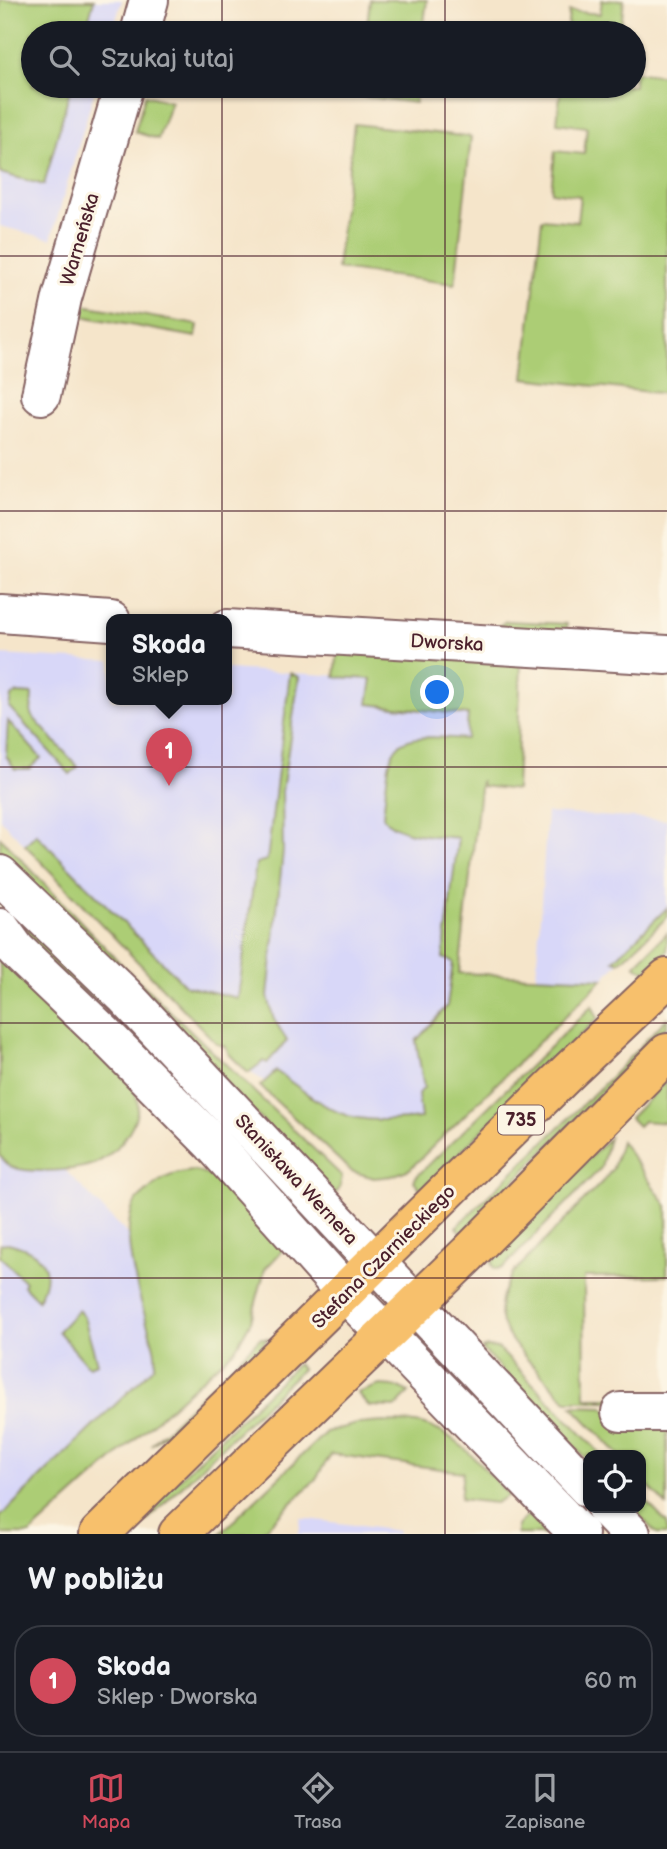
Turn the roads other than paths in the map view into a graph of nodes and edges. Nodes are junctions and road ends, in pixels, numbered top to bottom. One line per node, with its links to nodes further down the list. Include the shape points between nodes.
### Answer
1 (149, 0): 2 (street)
2 (143, 21)
3 (120, 98): 4 (street, Warneńska, via 62,298)
4 (41, 395)
5 (0, 613): 6 (street)
6 (106, 621)
7 (232, 629): 8 (street, Dworska)
8 (667, 655)
9 (0, 875): 13 (street, Stanisława Wernera, via 124,995)
10 (0, 928): 14 (street, Stanisława Wernera, via 16,950 213,1144)
11 (667, 978): 13 (main road, Stefana Czarnieckiego / 735)
12 (667, 1053): 15 (main road)
13 (375, 1262): 14 (main road, Stefana Czarnieckiego / 735); 15 (street, Stanisława Wernera)
14 (346, 1293): 16 (street, Stanisława Wernera); 21 (main road, Stefana Czarnieckiego / 735)
15 (415, 1305): 16 (main road); 19 (street, Stanisława Wernera)
16 (385, 1335): 22 (main road); 23 (street, Stanisława Wernera)
17 (621, 1412): 18 (street)
18 (667, 1412)
19 (583, 1483)
20 (611, 1513): 24 (street)
21 (99, 1534)
22 (178, 1534)
23 (579, 1534)
24 (631, 1534)

